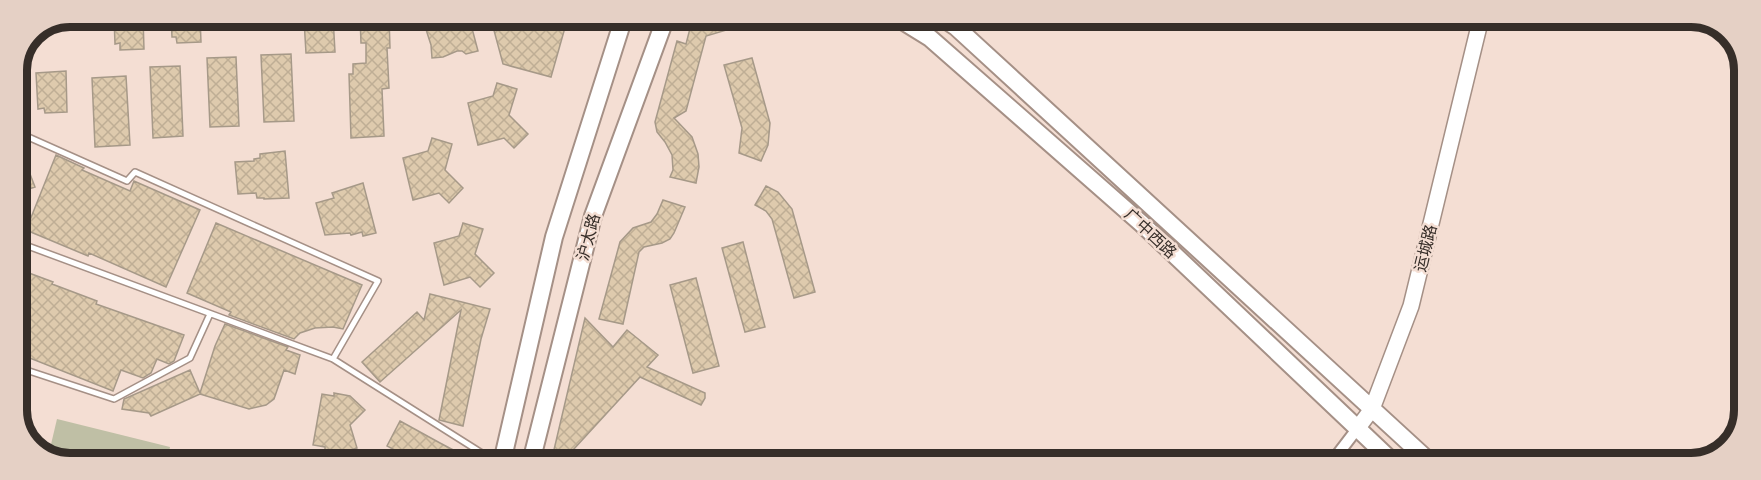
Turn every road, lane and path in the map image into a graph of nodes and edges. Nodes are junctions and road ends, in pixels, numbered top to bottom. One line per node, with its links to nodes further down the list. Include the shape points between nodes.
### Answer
1 (621, 27): 14 (main road, 沪太路, via 554,237)
2 (662, 27): 15 (main road, 沪太路, via 593,216)
3 (912, 27): 12 (main road, 广中西路, via 930,38 1142,224)
4 (956, 27): 11 (main road, 广中西路)
5 (1479, 27): 11 (street, 运城路, via 1411,306)
6 (27, 136): 9 (lane, via 127,181 135,172 378,281)
7 (27, 246): 8 (lane)
8 (210, 314): 9 (lane); 10 (lane, via 190,358 114,399)
9 (333, 359): 13 (lane)
10 (27, 370)
11 (1372, 409): 12 (street, 运城路); 18 (main road, 广中西路)
12 (1357, 429): 16 (street, 运城路); 17 (main road, 广中西路)
13 (482, 453)
14 (504, 453)
15 (533, 453)
16 (1339, 453)
17 (1383, 453)
18 (1420, 453)

